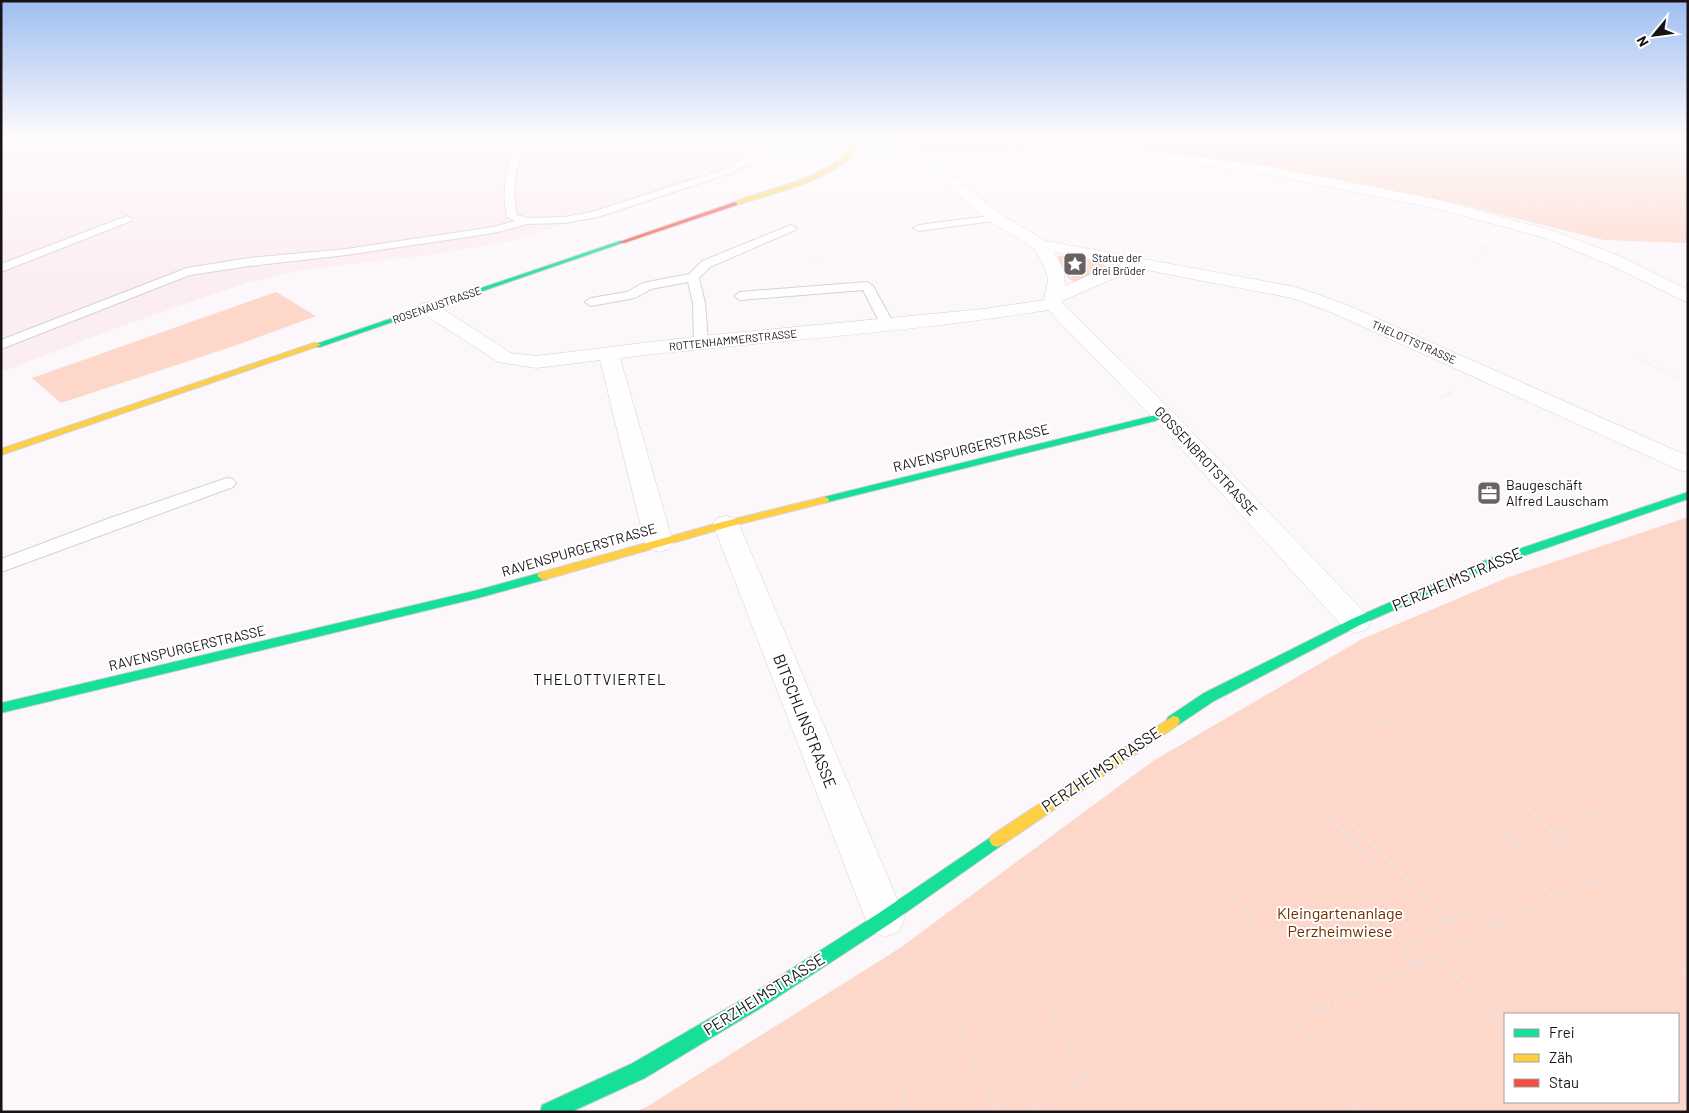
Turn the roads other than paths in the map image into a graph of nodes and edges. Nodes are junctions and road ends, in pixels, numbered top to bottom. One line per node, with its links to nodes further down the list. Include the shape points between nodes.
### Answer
1 (509, 189): 8 (lane, via 512,217)
2 (673, 189): 8 (lane, via 594,215)
3 (778, 189): 19 (street, ROSENAUSTRASSE)
4 (960, 189): 6 (street, THELOTTSTRASSE)
5 (1360, 189): 16 (street, via 1502,220 1550,235 1616,261)
6 (996, 218): 10 (lane); 11 (street, THELOTTSTRASSE, via 1019,235)
7 (127, 219): 13 (lane)
8 (527, 221): 22 (lane, via 494,230 364,250 187,272)
9 (791, 228): 14 (lane, via 706,264)
10 (919, 228)
11 (1041, 245): 12 (street, THELOTTSTRASSE); 17 (street, via 1056,270)
12 (1126, 262): 17 (street, via 1118,270); 26 (street, THELOTTSTRASSE, via 1296,293 1340,308)
13 (1, 268)
14 (692, 277): 18 (lane, via 647,286 632,295); 21 (lane, via 699,303)
15 (740, 296): 20 (lane, via 867,286)
16 (1688, 297)
17 (1052, 301): 20 (street, ROTTENHAMMERSTRASSE, via 983,316); 24 (street, GOSSENBROTSTRASSE)
18 (591, 302)
19 (428, 308): 23 (street, ROTTENHAMMERSTRASSE, via 505,358 536,362); 25 (street, ROSENAUSTRASSE)
20 (888, 326): 21 (street, ROTTENHAMMERSTRASSE)
21 (701, 342): 23 (street, ROTTENHAMMERSTRASSE)
22 (1, 345)
23 (609, 354): 30 (street)
24 (1164, 416): 29 (street, RAVENSPURGERSTRASSE); 32 (street, GOSSENBROTSTRASSE)
25 (1, 452)
26 (1686, 462)
27 (227, 483): 31 (lane)
28 (1688, 495): 32 (street, PERZHEIMSTRASSE, via 1490,563)
29 (726, 524): 30 (street, RAVENSPURGERSTRASSE); 34 (street, BITSCHLINSTRASSE)
30 (659, 543): 33 (street, RAVENSPURGERSTRASSE, via 478,594)
31 (1, 566)
32 (1356, 622): 34 (street, PERZHEIMSTRASSE, via 1209,697)
33 (1, 708)
34 (885, 918): 35 (street, PERZHEIMSTRASSE, via 758,1000 638,1071)
35 (549, 1112)

